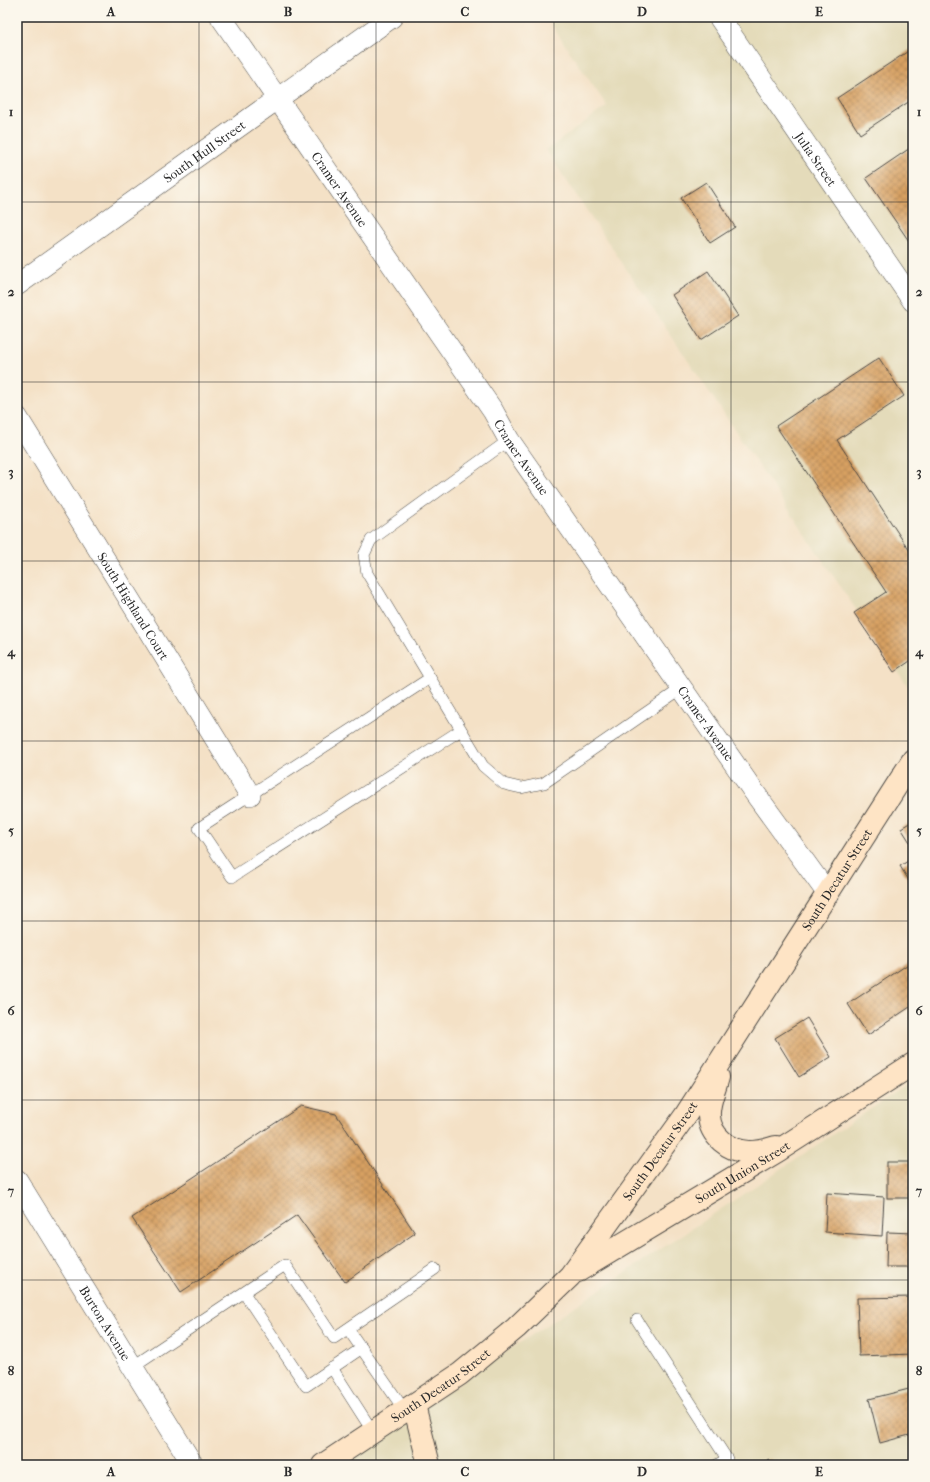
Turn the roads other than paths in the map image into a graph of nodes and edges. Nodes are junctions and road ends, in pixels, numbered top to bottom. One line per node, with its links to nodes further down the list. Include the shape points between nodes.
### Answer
1 (221, 17): 4 (street, Cramer Avenue)
2 (392, 17): 4 (street, South Hull Street)
3 (719, 17): 6 (street, Julia Street)
4 (278, 98): 5 (street, South Hull Street); 8 (street, Cramer Avenue, via 493,411)
5 (17, 285)
6 (913, 301)
7 (17, 416): 13 (street, South Highland Court)
8 (509, 440): 9 (lane, via 371,540 364,555 367,573); 10 (street, Cramer Avenue)
9 (430, 678): 11 (lane); 13 (lane)
10 (682, 688): 11 (lane, via 544,783 521,788 504,784 483,766); 14 (street, Cramer Avenue)
11 (461, 730): 13 (lane, via 232,877 199,828)
12 (913, 760): 14 (main road, South Decatur Street)
13 (250, 795)
14 (828, 894): 15 (main road, South Decatur Street)
15 (722, 1058): 17 (main road, via 709,1110 710,1124 717,1136 727,1145 748,1152 762,1152); 20 (main road, South Decatur Street, via 685,1116)
16 (913, 1064): 17 (main road, South Union Street)
17 (789, 1144): 20 (main road, South Union Street)
18 (17, 1180): 25 (street, Burton Avenue)
19 (435, 1269): 23 (lane)
20 (570, 1276): 27 (main road, South Decatur Street, via 516,1328 460,1374)
21 (244, 1293): 23 (lane, via 285,1265 334,1338); 25 (lane); 26 (lane, via 306,1386)
22 (637, 1320): 32 (lane, via 726,1459)
23 (348, 1329): 24 (lane)
24 (362, 1348): 26 (lane); 27 (lane)
25 (132, 1367): 29 (street, Burton Avenue)
26 (332, 1368): 28 (lane)
27 (409, 1408): 28 (main road, South Decatur Street); 31 (main road)
28 (373, 1432): 30 (main road, South Decatur Street)
29 (193, 1465)
30 (323, 1465)
31 (429, 1465)
32 (717, 1465)

